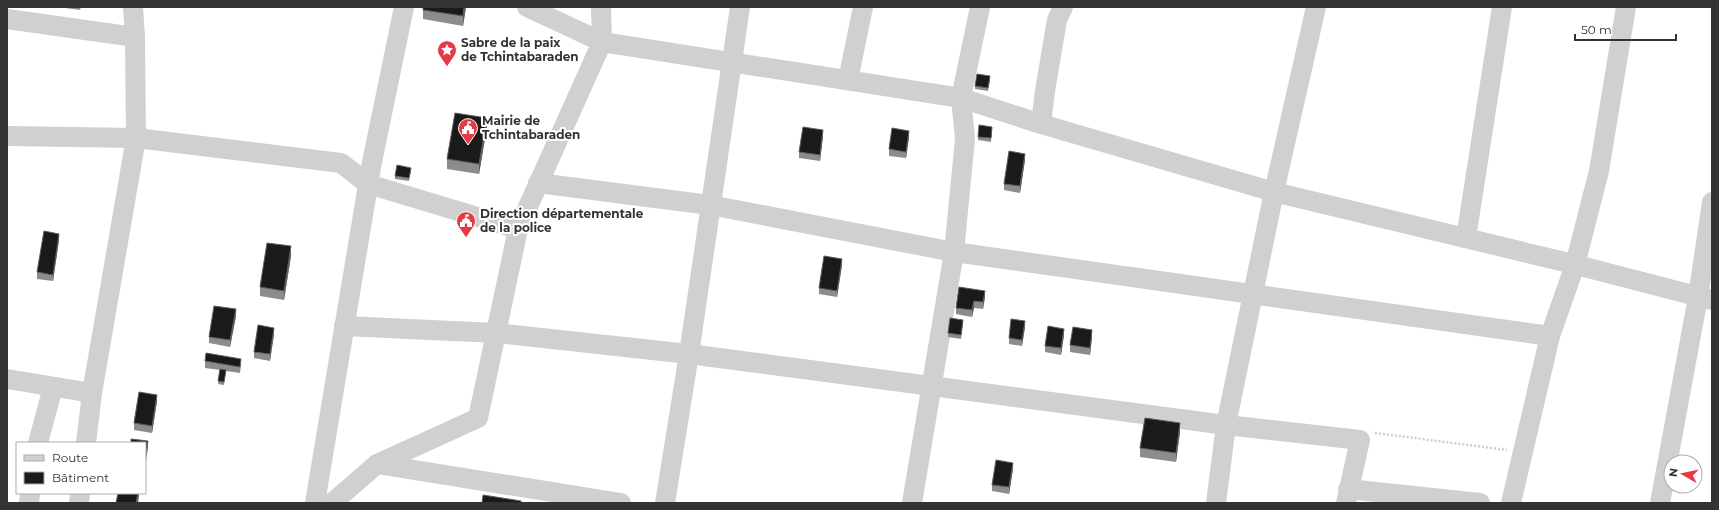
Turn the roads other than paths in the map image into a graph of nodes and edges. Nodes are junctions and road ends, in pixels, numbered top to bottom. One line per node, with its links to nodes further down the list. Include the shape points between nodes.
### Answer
1 (133, 7): 13 (street)
2 (404, 7): 22 (street)
3 (527, 7): 14 (street)
4 (602, 7): 14 (street)
5 (740, 7): 15 (street)
6 (863, 7): 16 (street)
7 (980, 7): 17 (street)
8 (1062, 7): 18 (street, via 1057,20)
9 (1316, 7): 23 (street)
10 (1502, 7): 27 (street)
11 (1626, 7): 29 (street, via 1599,171)
12 (7, 19): 13 (street)
13 (136, 37): 20 (street)
14 (602, 42): 15 (street); 21 (street)
15 (732, 62): 16 (street); 25 (street)
16 (848, 80): 17 (street)
17 (961, 98): 18 (street); 28 (street, via 965,139)
18 (1041, 124): 23 (street)
19 (7, 136): 20 (street)
20 (136, 138): 22 (street, via 341,163); 39 (street)
21 (538, 182): 25 (street); 26 (street)
22 (368, 184): 26 (street); 32 (street)
23 (1274, 192): 27 (street); 30 (street)
24 (1712, 202): 31 (street)
25 (710, 205): 28 (street); 35 (street)
26 (518, 229): 33 (street)
27 (1466, 238): 29 (street)
28 (954, 252): 30 (street); 37 (street)
29 (1575, 264): 31 (street); 34 (street)
30 (1253, 295): 34 (street); 40 (street)
31 (1705, 299): 53 (street)
32 (344, 326): 33 (street); 45 (street)
33 (496, 333): 35 (street); 43 (street, via 478,418)
34 (1550, 336): 52 (street)
35 (689, 354): 37 (street); 48 (street)
36 (7, 379): 38 (street)
37 (932, 386): 40 (street); 49 (street)
38 (52, 387): 39 (street); 41 (street)
39 (92, 393): 42 (street)
40 (1226, 425): 44 (street, via 1360,440); 50 (street)
41 (38, 442)
42 (86, 442)
43 (377, 464): 46 (street); 47 (street)
44 (1347, 496): 51 (street)
45 (315, 503)
46 (332, 503)
47 (621, 503)
48 (665, 503)
49 (912, 503)
50 (1216, 503)
51 (1480, 503)
52 (1511, 503)
53 (1660, 503)

